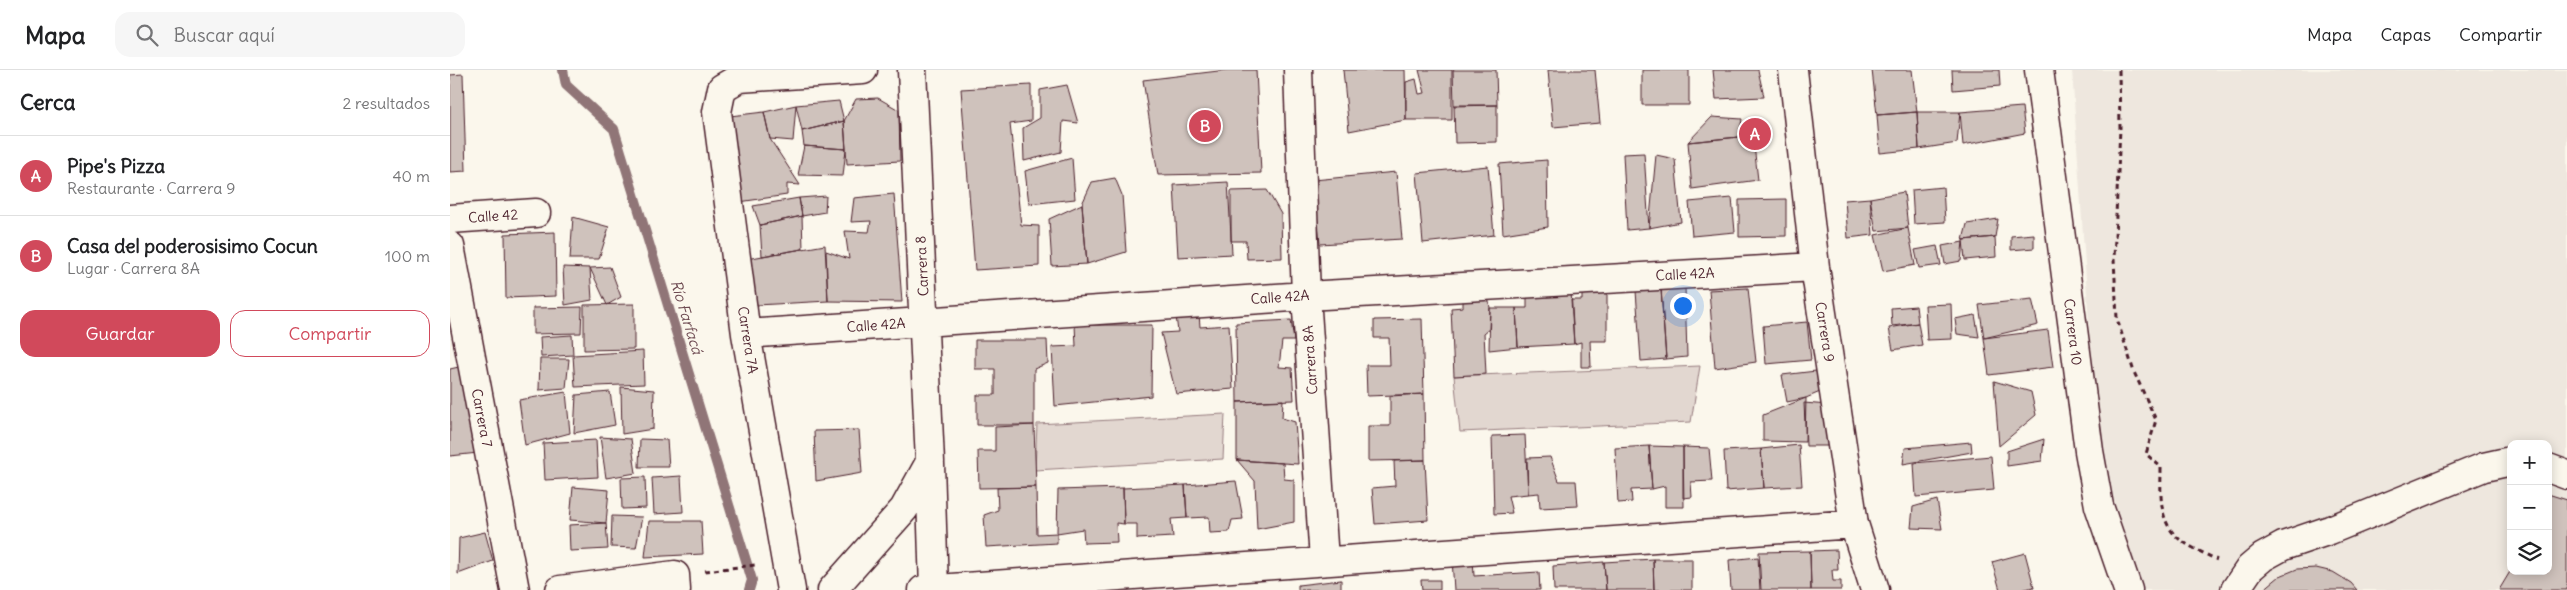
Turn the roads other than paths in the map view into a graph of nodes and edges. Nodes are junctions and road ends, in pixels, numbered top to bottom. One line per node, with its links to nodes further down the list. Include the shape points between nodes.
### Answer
1 (863, 70): 12 (street, Carrera 7A, via 739,78 722,88 717,112)
2 (912, 70): 11 (street, Carrera 8)
3 (1298, 70): 10 (street, Carrera 8A)
4 (1793, 70): 9 (street, Carrera 9)
5 (2039, 70): 26 (street, Carrera 10, via 2089,451 2099,506)
6 (536, 213): 7 (street, Calle 42)
7 (450, 219)
8 (450, 246): 21 (street, Carrera 7)
9 (1815, 267): 10 (street, Calle 42A); 17 (street, Carrera 9)
10 (1306, 296): 11 (street, Calle 42A); 18 (street, Carrera 8A)
11 (924, 322): 12 (street, Calle 42A); 13 (street, Carrera 8)
12 (746, 334): 23 (street, Carrera 7A)
13 (930, 462): 20 (street, Carrera 8); 24 (street, via 904,509)
14 (2507, 462): 27 (street, via 2484,467 2283,546 2250,568)
15 (2552, 469): 16 (street)
16 (2567, 475)
17 (1854, 524): 18 (street); 25 (street, Carrera 9)
18 (1324, 560): 20 (street)
19 (683, 579): 22 (street)
20 (929, 589)
21 (515, 590)
22 (560, 590)
23 (791, 590)
24 (832, 590)
25 (1875, 590)
26 (2128, 590)
27 (2235, 590)

